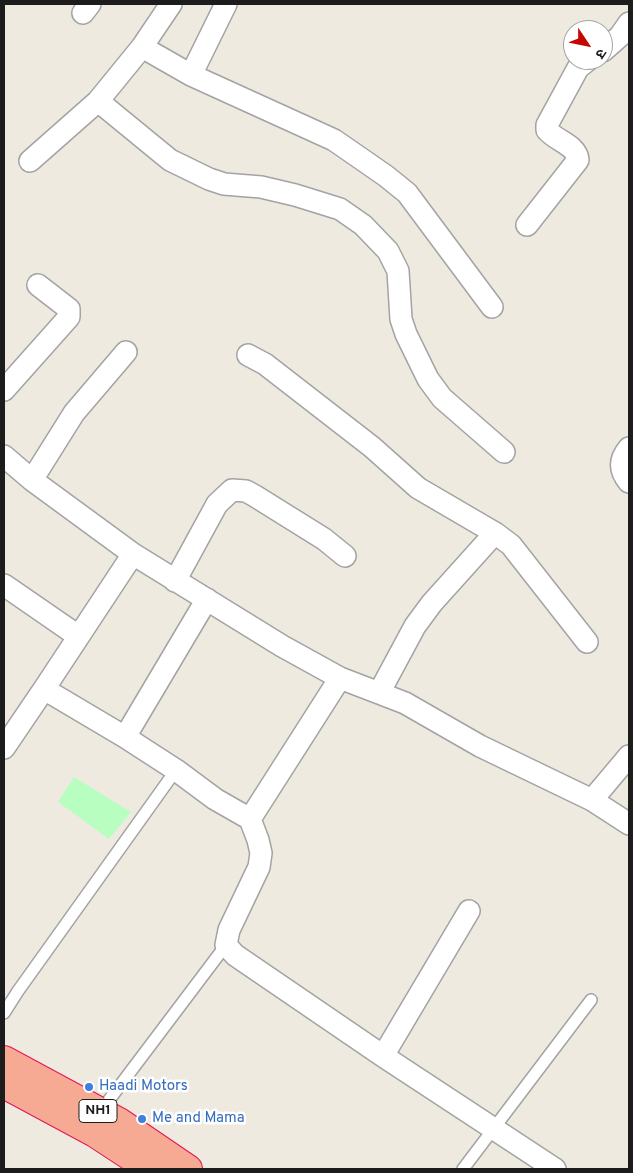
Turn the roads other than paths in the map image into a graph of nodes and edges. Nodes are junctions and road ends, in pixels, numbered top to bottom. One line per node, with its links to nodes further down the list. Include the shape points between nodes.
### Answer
1 (171, 4): 5 (street)
2 (226, 4): 7 (street)
3 (629, 23): 4 (street)
4 (613, 42)
5 (142, 47): 7 (street); 8 (street)
6 (577, 70): 10 (street, via 547,130 573,149 578,160)
7 (191, 74): 12 (street, via 334,140 386,176 407,193)
8 (98, 101): 9 (street); 17 (street, via 170,160 209,179 261,188 340,209 363,225 388,251 398,271 401,319 428,378 442,398)
9 (30, 161)
10 (526, 225)
11 (38, 285): 15 (street, via 66,306 69,316)
12 (492, 307)
13 (126, 352): 19 (street, via 74,413)
14 (248, 355): 21 (street, via 265,364 364,441 418,488)
15 (4, 390)
16 (629, 448): 20 (street, via 620,463)
17 (504, 452)
18 (4, 456): 19 (street)
19 (32, 480): 22 (street)
20 (629, 482)
21 (495, 533): 28 (street, via 511,544); 31 (street, via 415,626)
22 (133, 554): 24 (street); 27 (street)
23 (345, 556): 24 (street, via 255,496 246,491 232,490 217,504)
24 (175, 581): 26 (street)
25 (4, 586): 27 (street)
26 (207, 599): 29 (street); 32 (street)
27 (78, 636): 30 (street)
28 (587, 642)
29 (340, 678): 31 (street); 37 (street)
30 (44, 689): 32 (street); 33 (street)
31 (379, 693): 36 (street)
32 (125, 737): 35 (street)
33 (4, 748)
34 (629, 756): 36 (street)
35 (176, 770): 37 (street, via 215,799); 42 (lane)
36 (592, 800): 38 (street)
37 (250, 819): 40 (street, via 261,853 259,867 229,930)
38 (629, 824)
39 (469, 911): 43 (street)
40 (226, 945): 43 (street, via 235,955); 46 (lane)
41 (591, 1000): 47 (lane)
42 (4, 1013)
43 (383, 1056): 47 (street)
44 (4, 1060): 46 (highway, NH1)
45 (4, 1084): 48 (highway, NH1, via 95,1134)
46 (100, 1112): 49 (highway, NH1)
47 (494, 1130): 50 (lane); 51 (street)
48 (150, 1169)
49 (188, 1169)
50 (463, 1169)
51 (555, 1169)

